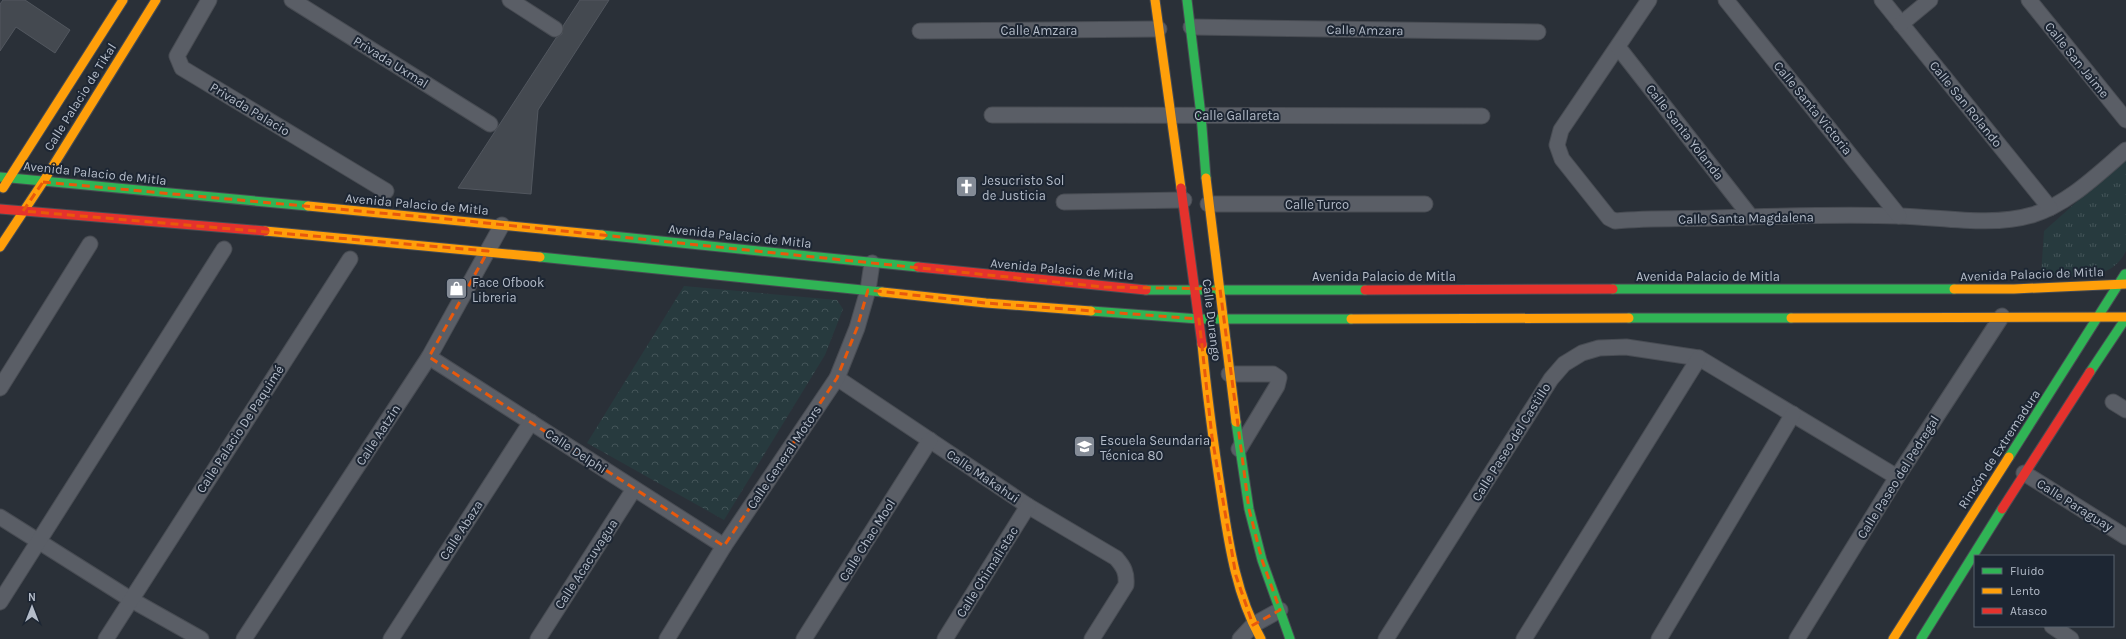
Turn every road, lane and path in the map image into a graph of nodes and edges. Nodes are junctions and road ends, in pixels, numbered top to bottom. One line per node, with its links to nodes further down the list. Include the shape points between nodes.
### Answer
1 (123, 0): 28 (main road, Calle Palacio de Tikal)
2 (156, 0): 29 (main road, Calle Palacio de Tikal)
3 (209, 0): 30 (street, Privada Palacio, via 177,56 182,68)
4 (292, 0): 25 (street, Privada Uxmal)
5 (510, 0): 14 (street)
6 (1155, 0): 16 (main road, Calle Durango)
7 (1187, 0): 15 (main road, Calle Durango)
8 (1649, 0): 19 (street, Calle Santa Magdalena)
9 (1726, 0): 39 (street, Calle Santa Victoria)
10 (1882, 0): 13 (street, Calle San Rolando)
11 (1930, 0): 13 (street)
12 (2029, 0): 24 (street, Calle San Jaime)
13 (1901, 24): 36 (street, Calle San Rolando)
14 (556, 28)
15 (1191, 28): 18 (street, Calle Amzara); 22 (main road, Calle Durango)
16 (1159, 29): 17 (street, Calle Amzara); 21 (main road, Calle Durango)
17 (920, 31)
18 (1538, 32)
19 (1618, 48): 40 (street, Calle Santa Yolanda); 40 (street, Calle Santa Magdalena, via 1561,130 1557,146 1562,160 1609,218 1615,221)
20 (992, 115): 21 (street, Calle Gallareta)
21 (1172, 115): 22 (street, Calle Gallareta); 32 (main road, Calle Durango)
22 (1201, 115): 23 (street, Calle Gallareta); 34 (main road, Calle Durango)
23 (1482, 116)
24 (2126, 120)
25 (490, 124)
26 (2126, 150): 36 (street, Calle Santa Magdalena, via 2093,178)
27 (0, 177): 28 (main road, Avenida Palacio de Mitla)
28 (10, 178): 29 (main road, Avenida Palacio de Mitla); 31 (main road, Calle Palacio de Tikal)
29 (43, 182): 38 (main road, Calle Palacio de Tikal); 41 (main road, Avenida Palacio de Mitla)
30 (386, 191)
31 (0, 192)
32 (1184, 200): 33 (street); 52 (main road, Calle Durango)
33 (1064, 202)
34 (1208, 204): 35 (street, Calle Turco); 50 (main road, Calle Durango)
35 (1425, 204)
36 (2050, 208): 39 (street, Calle Santa Magdalena, via 2013,219)
37 (0, 209): 38 (main road)
38 (23, 211): 43 (main road, Calle Palacio de Tikal); 45 (main road)
39 (1899, 216): 40 (street, Calle Santa Magdalena)
40 (1751, 217)
41 (502, 225): 45 (street, Calle Aatzin); 47 (main road, Avenida Palacio de Mitla)
42 (90, 244): 62 (street)
43 (0, 247)
44 (224, 249): 75 (street)
45 (488, 251): 51 (main road); 58 (street, Calle Aatzin)
46 (350, 259): 79 (street, Calle Palacio De Paquimé)
47 (872, 263): 51 (street, Calle General Motors); 52 (main road, Avenida Palacio de Mitla, via 1104,287)
48 (2126, 273): 49 (main road, Rincón de Extremadura)
49 (2123, 284): 50 (main road, Avenida Palacio de Mitla, via 2014,289); 54 (main road, Rincón de Extremadura)
50 (1220, 289): 52 (main road, Avenida Palacio de Mitla); 57 (main road, Calle Durango)
51 (868, 290): 56 (main road, via 986,303); 61 (street, Calle General Motors, via 857,328)
52 (1194, 291): 56 (main road, Calle Durango)
53 (2002, 316): 54 (main road); 57 (main road); 70 (street, Calle Paseo del Pedregal)
54 (2099, 317): 55 (main road); 100 (main road, Rincón de Extremadura)
55 (2126, 317): 69 (main road)
56 (1200, 318): 57 (main road); 82 (main road, Calle Durango, via 1212,436 1225,520 1236,576)
57 (1224, 318): 60 (main road, Calle Durango)
58 (429, 357): 66 (street, Calle Delphi); 86 (street, Calle Aatzin)
59 (1699, 358): 65 (street, Calle Paseo del Castillo); 96 (street, Calle Paseo del Castillo, via 1626,347 1599,348 1582,353 1564,364 1551,379); 97 (street)
60 (1229, 374): 68 (main road, Calle Durango); 68 (street, via 1273,374 1279,378 1277,386)
61 (837, 378): 67 (street, Calle Makahui); 76 (street, Calle General Motors)
62 (0, 388)
63 (2113, 402): 64 (street)
64 (2126, 410)
65 (1793, 414): 70 (street, Calle Paseo del Castillo); 98 (street)
66 (531, 422): 71 (street, Calle Delphi); 87 (street, Calle Abaza)
67 (930, 440): 72 (street, Calle Makahui); 90 (street, Calle Chac Mool)
68 (1239, 449): 81 (main road, Calle Durango, via 1258,545)
69 (2024, 473): 74 (street, Calle Paraguay); 77 (main road)
70 (1897, 477): 99 (street, Calle Paseo del Pedregal)
71 (634, 489): 76 (street, Calle Delphi); 88 (street, Calle Acacuvagua)
72 (1028, 506): 91 (street, Calle Chimalistac); 92 (street, Calle Makahui, via 1116,558 1123,566 1126,585)
73 (0, 517): 75 (street)
74 (2126, 537)
75 (40, 542): 79 (street); 80 (street)
76 (724, 546): 89 (street, Calle General Motors)
77 (1978, 555)
78 (1970, 569): 101 (main road)
79 (130, 599): 84 (street, Calle Palacio De Paquimé); 85 (street)
80 (0, 602)
81 (1280, 610): 82 (street); 95 (main road, Calle Durango)
82 (1253, 625): 93 (street); 94 (main road, Calle Durango)
83 (2053, 627): 102 (street)
84 (106, 639)
85 (201, 639)
86 (244, 639)
87 (391, 639)
88 (538, 639)
89 (667, 639)
90 (804, 639)
91 (945, 639)
92 (1092, 639)
93 (1240, 639)
94 (1261, 639)
95 (1290, 639)
96 (1386, 639)
97 (1524, 639)
98 (1659, 639)
99 (1797, 639)
100 (1893, 639)
101 (1921, 639)
102 (2071, 639)

